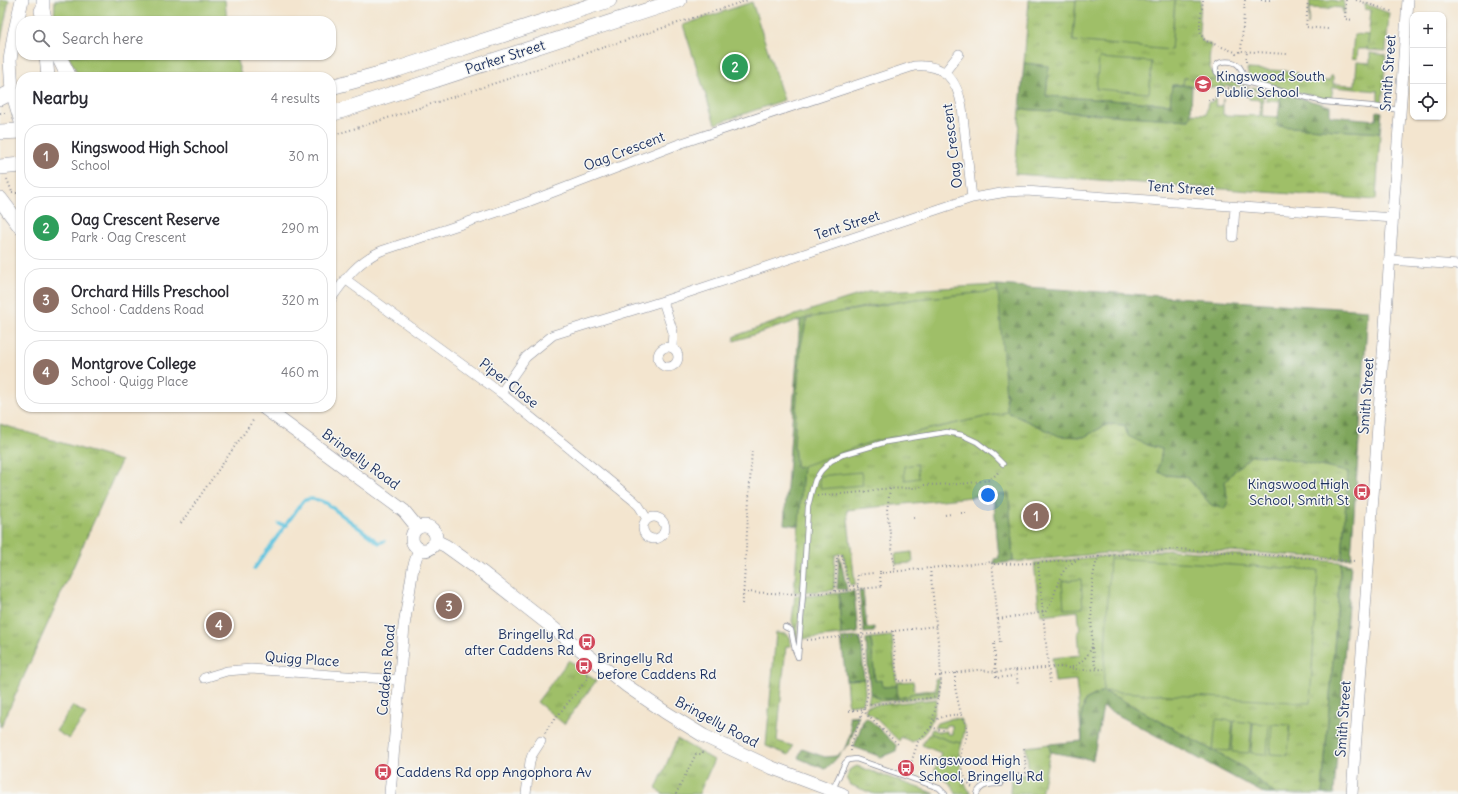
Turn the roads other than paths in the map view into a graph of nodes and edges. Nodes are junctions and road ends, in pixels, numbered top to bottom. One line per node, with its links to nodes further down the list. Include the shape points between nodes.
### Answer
1 (22, 0): 5 (main road)
2 (609, 0): 14 (highway, Parker Street, via 398,69)
3 (679, 0): 17 (highway, Parker Street)
4 (1408, 0): 16 (street, Smith Street)
5 (18, 16)
6 (16, 26): 15 (main road)
7 (959, 54): 12 (street)
8 (46, 60): 10 (main road)
9 (60, 60): 11 (highway)
10 (48, 72)
11 (66, 72)
12 (945, 72): 24 (street, Oag Crescent, via 952,79 960,96); 31 (street, Oag Crescent, via 925,66 908,67 680,144 525,203 381,251 368,257)
13 (1253, 83): 13 (lane, via 1222,76 1218,74 1216,66 1220,62 1236,64 1244,77); 16 (lane, via 1324,102)
14 (336, 86)
15 (6, 95): 18 (main road)
16 (1401, 110): 27 (street, Smith Street)
17 (336, 112)
18 (16, 113)
19 (16, 131): 20 (highway)
20 (0, 132)
21 (16, 165): 22 (highway)
22 (0, 167)
23 (7, 195): 26 (highway)
24 (972, 198): 25 (street, Tent Street, via 1026,191); 33 (street, Tent Street)
25 (1235, 207): 27 (street, Tent Street); 28 (street)
26 (16, 216)
27 (1393, 218): 29 (street, Smith Street)
28 (1233, 237)
29 (1390, 260): 30 (street); 52 (street, Smith Street)
30 (1458, 265)
31 (345, 279): 32 (street, Oag Crescent); 35 (street, Piper Close)
32 (336, 292)
33 (663, 301): 34 (street, via 673,332); 35 (street, Tent Street, via 553,335 526,357)
34 (672, 348)
35 (502, 393): 38 (street, Piper Close, via 633,500)
36 (269, 412): 39 (main road, Bringelly Road, via 404,511)
37 (1003, 464): 42 (lane, via 977,442 947,432 886,442 842,455 831,461 815,480 808,507 798,657 790,630)
38 (647, 519)
39 (417, 527): 40 (main road, via 430,526 436,532); 41 (main road, via 412,539)
40 (436, 541): 41 (main road, via 428,550); 47 (main road, Bringelly Road, via 478,569 664,712 704,736 770,767)
41 (419, 549): 44 (street, Caddens Road, via 413,568 404,626)
42 (785, 627)
43 (204, 678): 44 (street, Quigg Place, via 250,669)
44 (400, 680): 48 (street, Caddens Road)
45 (541, 741): 49 (street, via 530,761)
46 (1001, 784): 51 (lane, via 982,786)
47 (837, 792): 50 (lane, via 845,763 852,758 939,788)
48 (390, 794)
49 (526, 794)
50 (945, 794)
51 (977, 794)
52 (1352, 794)

